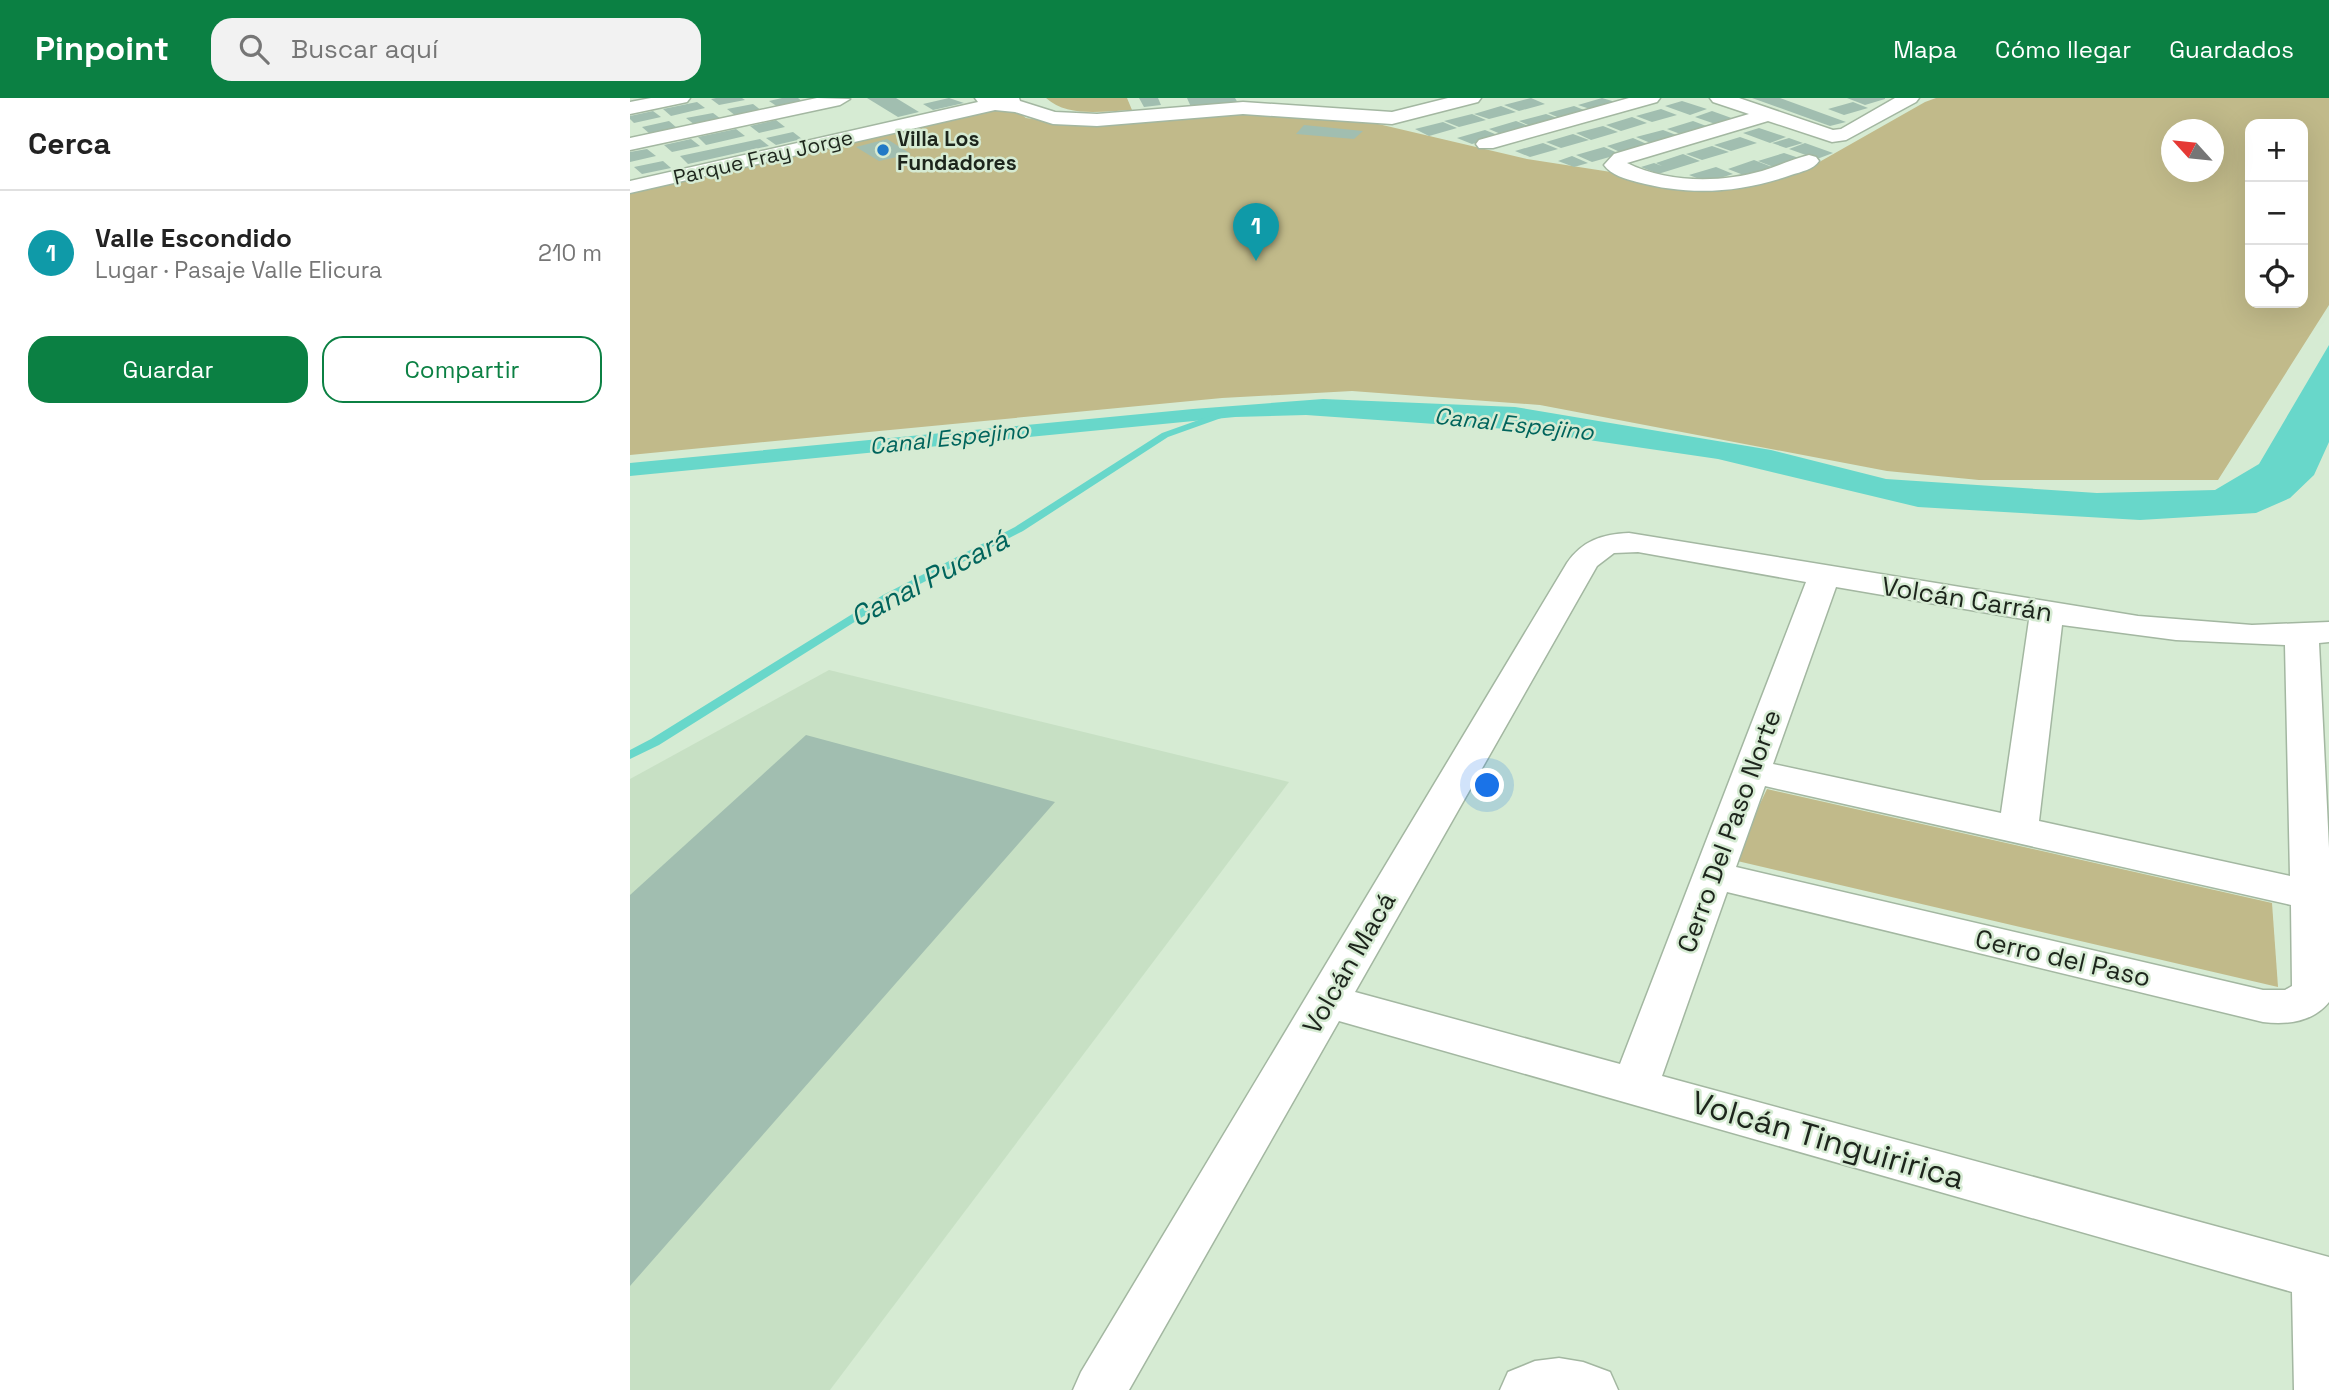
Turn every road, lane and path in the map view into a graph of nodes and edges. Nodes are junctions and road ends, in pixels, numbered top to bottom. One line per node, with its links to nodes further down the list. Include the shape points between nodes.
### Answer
1 (680, 98): 9 (street)
2 (840, 98): 11 (street); 12 (street)
3 (1018, 98): 8 (street, Parque Fray Jorge)
4 (1471, 98): 8 (street, via 1392,118 1243,108 1082,120 1053,118)
5 (1650, 98): 13 (street)
6 (1720, 98): 10 (street)
7 (1909, 98): 10 (street, via 1839,136)
8 (990, 101): 11 (street, Parque Fray Jorge)
9 (630, 108)
10 (1767, 115): 14 (street, via 1621,158 1615,165 1640,177 1698,187 1758,180)
11 (888, 128): 15 (street, Parque Fray Jorge)
12 (630, 144)
13 (1486, 144)
14 (1808, 161)
15 (630, 187)
16 (1606, 545): 17 (street, Volcán Carrán, via 1647,544); 24 (street, Volcán Macá, via 1583,563)
17 (1824, 576): 18 (street, Volcán Carrán); 20 (street, Cerro Del Paso Norte)
18 (2047, 612): 19 (street, Volcán Carrán, via 2217,635); 21 (street)
19 (2316, 633): 23 (street, Cerro del Paso)
20 (1752, 771): 21 (street); 22 (street, Cerro Del Paso Norte)
21 (2018, 830): 23 (street)
22 (1713, 875): 23 (street, Cerro del Paso, via 2281,1008 2297,1006 2314,990); 25 (street, Cerro Del Paso Norte)
23 (2311, 895)
24 (1327, 1001): 25 (street, Volcán Tinguiririca); 27 (street, Volcán Macá)
25 (1635, 1086): 26 (street, Volcán Tinguiririca)
26 (2323, 1279): 30 (street)
27 (1100, 1390)
28 (1527, 1390): 29 (street, via 1562,1382)
29 (1591, 1390)
30 (2320, 1390)

